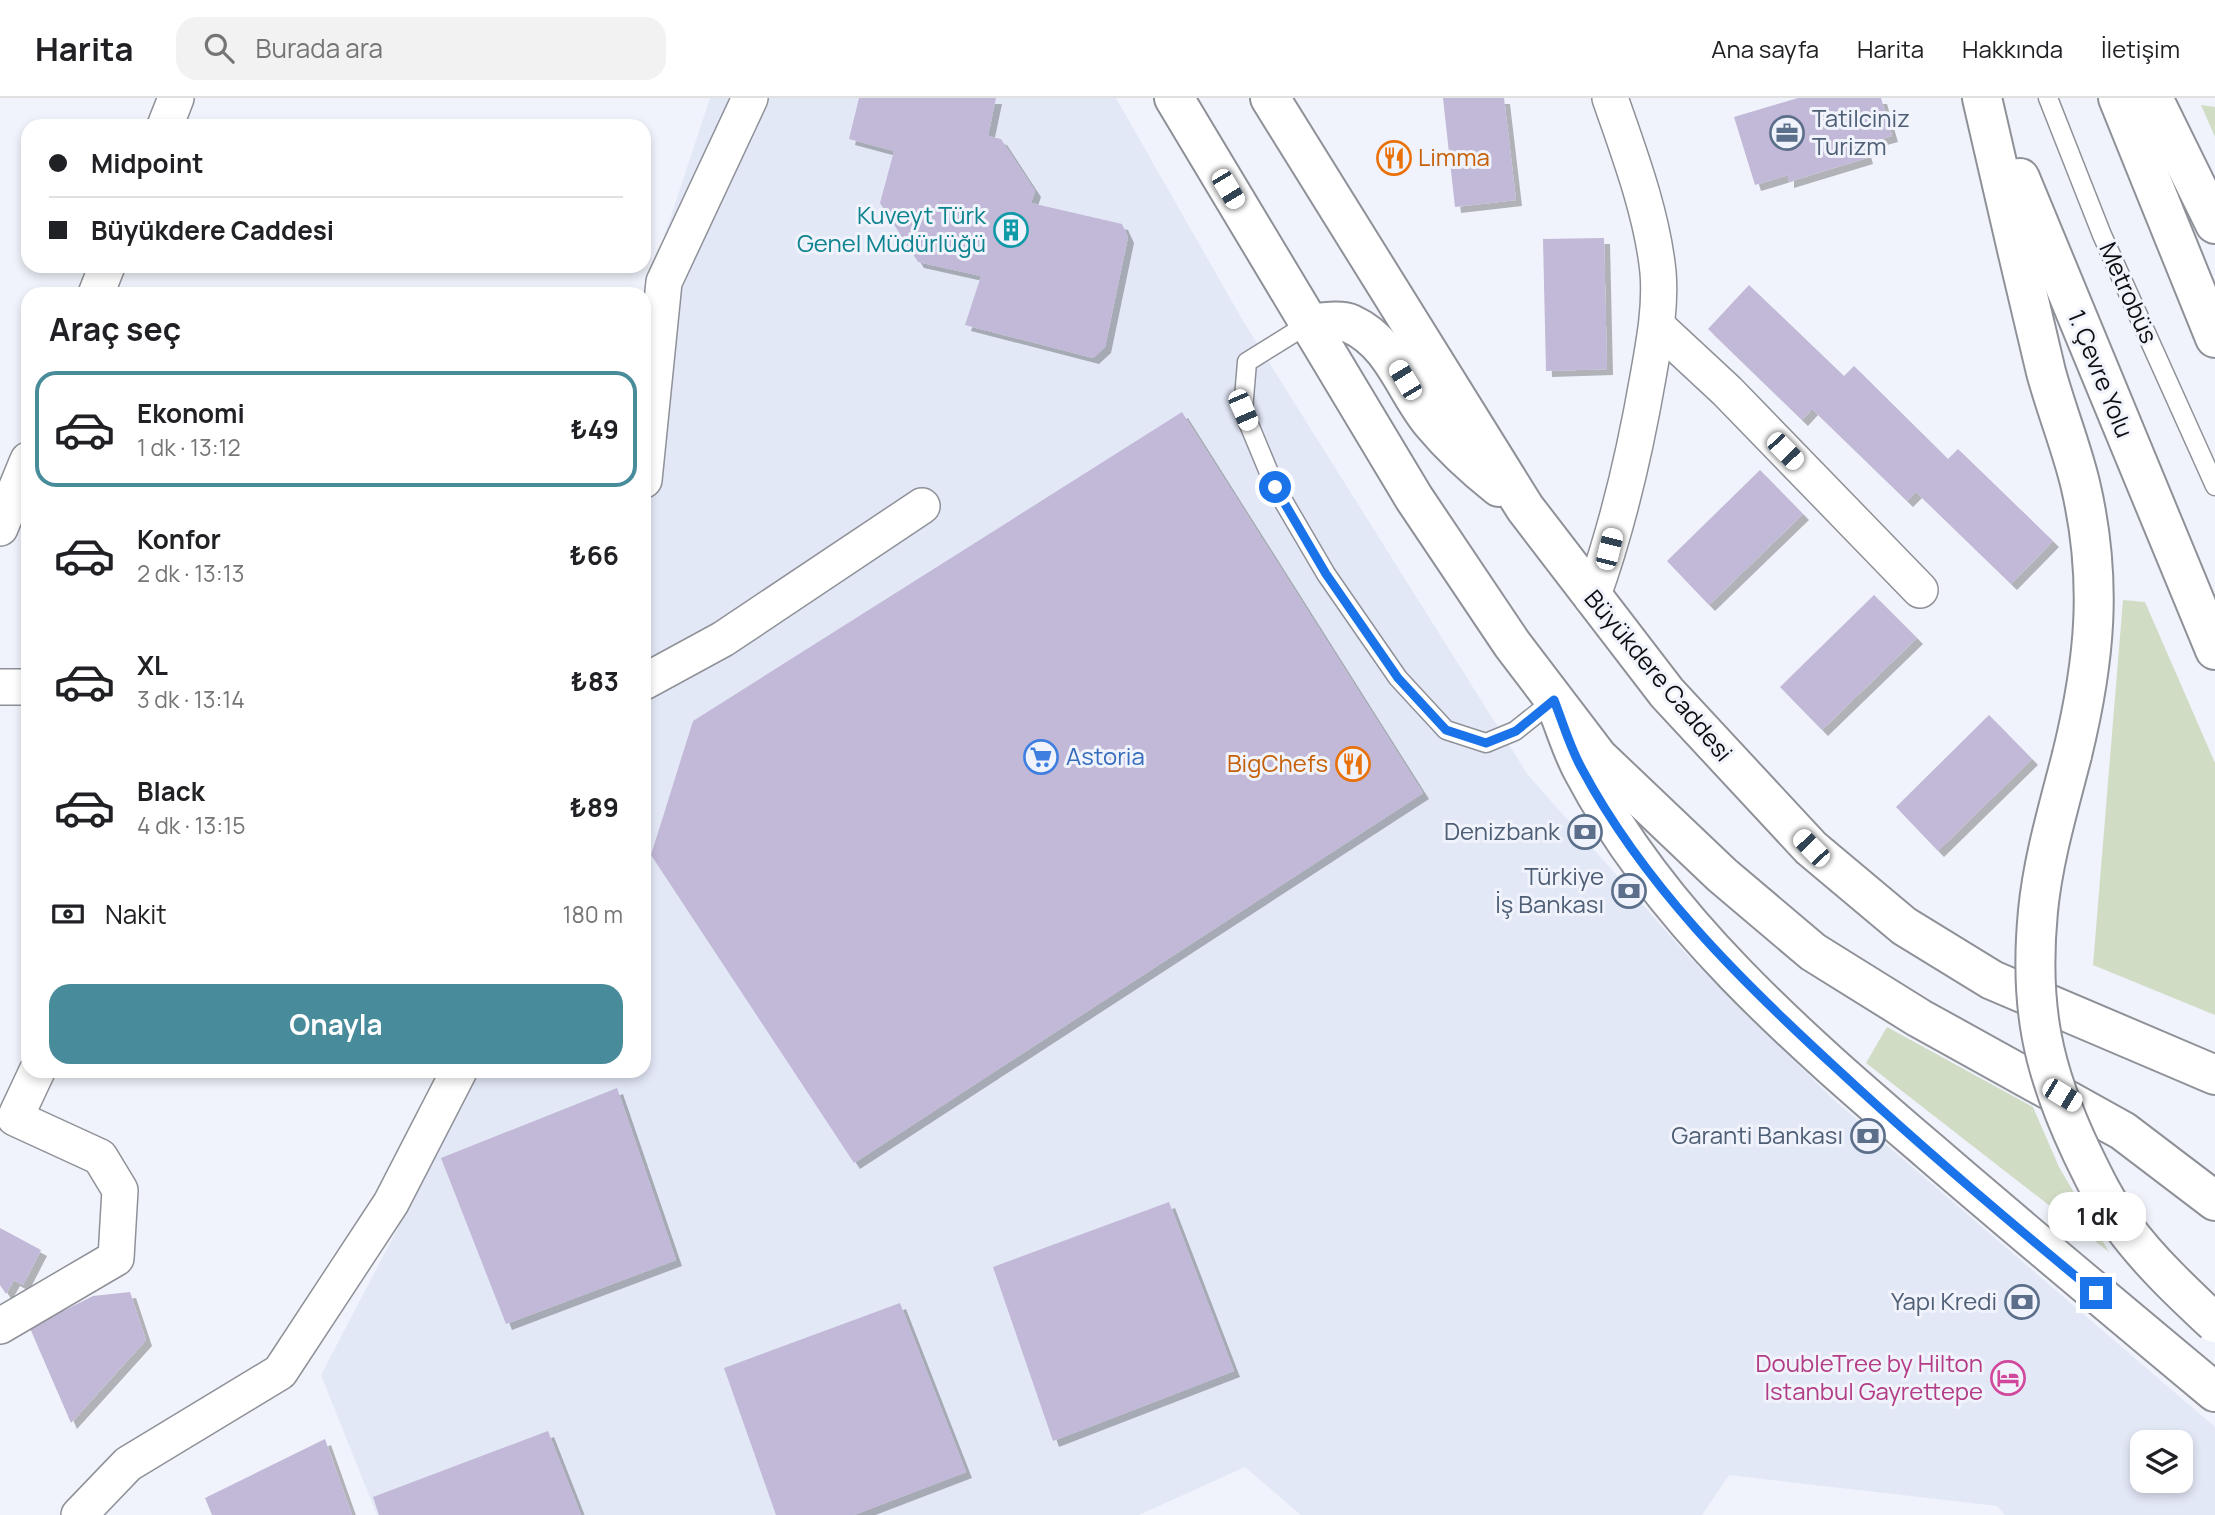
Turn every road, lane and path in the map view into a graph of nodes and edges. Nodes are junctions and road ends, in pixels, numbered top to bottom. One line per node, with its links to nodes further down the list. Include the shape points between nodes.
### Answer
1 (176, 98): 11 (street)
2 (750, 98): 16 (street, via 664,282)
3 (1174, 98): 13 (main road)
4 (1270, 98): 20 (main road, Büyükdere Caddesi)
5 (1610, 98): 14 (street, via 1654,240)
6 (1982, 98): 33 (main road, bridge, via 2047,375 2080,484 2094,571 2095,622 2088,690 2038,909 2038,1021 2050,1077 2094,1179 2123,1226)
7 (1988, 98): 24 (main road, 1. Çevre Yolu)
8 (2048, 98): 18 (lane, Metrobüs, via 2102,235)
9 (2118, 98): 15 (main road)
10 (2153, 98): 12 (main road)
11 (168, 119)
12 (2215, 224)
13 (1308, 324): 20 (main road, via 1350,323 1378,344 1430,421); 28 (main road, via 1414,498); 28 (lane, via 1247,362 1243,410 1275,487 1326,574 1398,678 1446,730 1486,743 1516,731)
14 (1657, 326): 22 (street, via 1727,391); 23 (street, via 1636,443)
15 (2215, 338)
16 (651, 411)
17 (21, 477): 21 (street)
18 (2215, 486)
19 (922, 506): 25 (street, via 723,639)
20 (1525, 508): 23 (main road, Büyükdere Caddesi)
21 (0, 528)
22 (1920, 590)
23 (1592, 598): 29 (main road, Büyükdere Caddesi, via 1736,771 1811,848 1904,926 1992,980)
24 (2215, 650)
25 (651, 678)
26 (0, 687): 27 (street)
27 (21, 687)
28 (1554, 700): 32 (main road, via 1598,757 1653,812 1813,952 1919,1018 2123,1131); 35 (main road, via 1581,768 1650,873 1707,943 1872,1102)
29 (2215, 1075)
30 (34, 1078): 34 (street, via 15,1118 100,1157 120,1189 116,1258)
31 (455, 1078): 36 (street, via 391,1203 280,1372 128,1464)
32 (2213, 1198)
33 (2215, 1323)
34 (0, 1326)
35 (2215, 1392)
36 (79, 1515)

